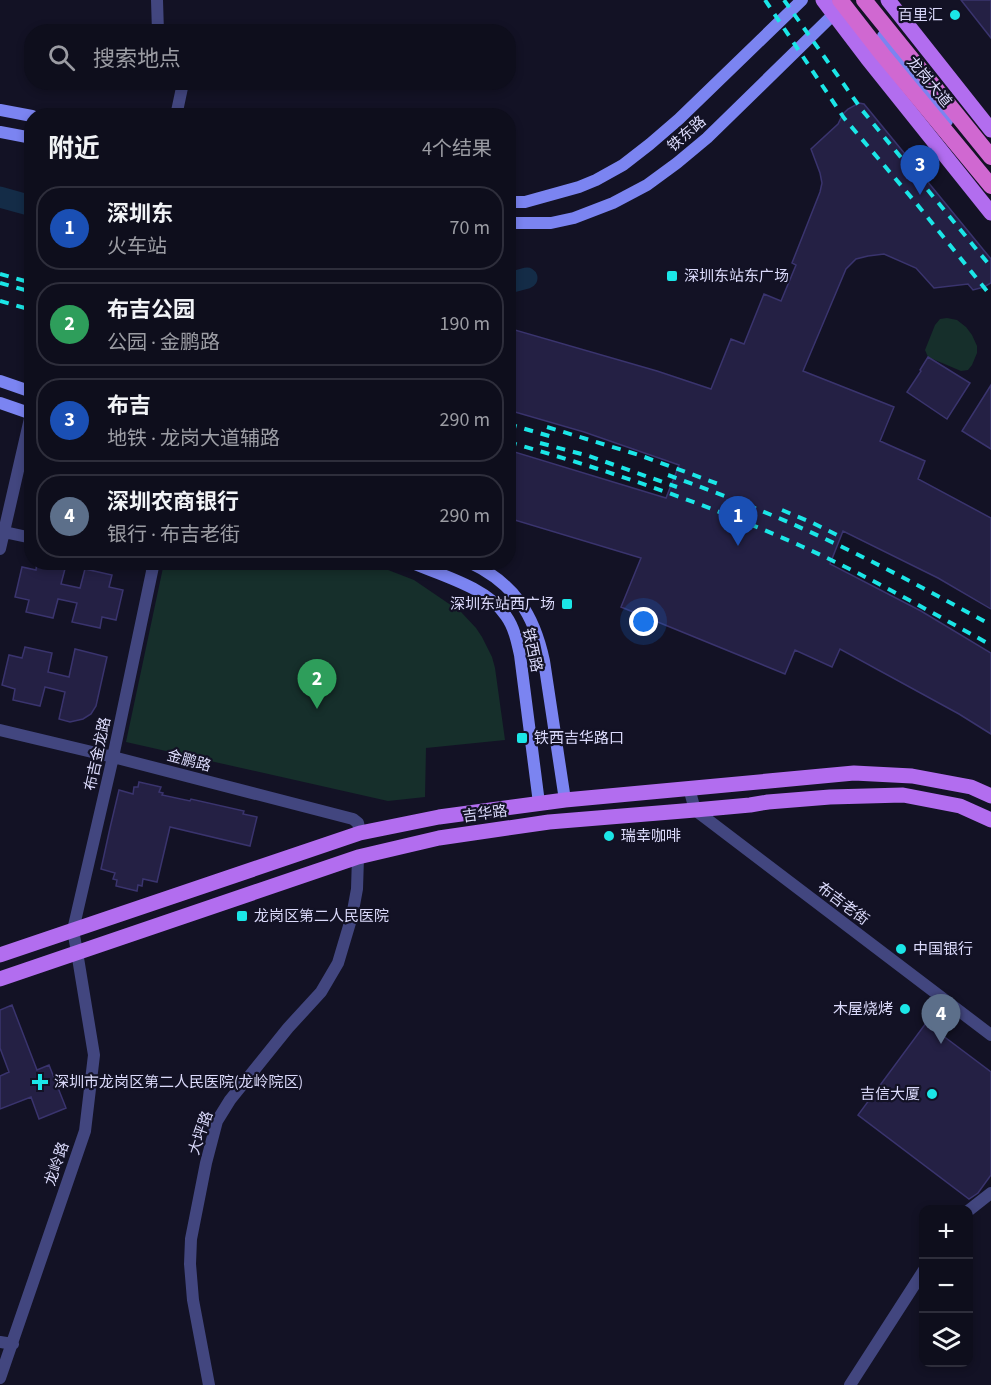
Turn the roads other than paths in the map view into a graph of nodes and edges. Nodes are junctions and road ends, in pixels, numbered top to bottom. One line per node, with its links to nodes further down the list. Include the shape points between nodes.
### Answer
1 (157, 0): 9 (street)
2 (802, 0): 20 (main road, 铁东路, via 679,119 623,165 579,187)
3 (823, 0): 8 (main road)
4 (849, 0): 8 (main road, 铁东路)
5 (856, 0): 18 (main road)
6 (864, 0): 17 (highway, 龙岗大道)
7 (888, 0): 14 (main road)
8 (837, 7): 19 (highway, 龙岗大道, bridge, via 882,54); 21 (main road, via 867,58); 22 (main road, 铁东路, via 707,138 647,185 574,218 551,223)
9 (158, 24)
10 (182, 90): 11 (street)
11 (178, 108)
12 (0, 110): 13 (main road)
13 (24, 114)
14 (991, 130)
15 (0, 132): 16 (main road)
16 (24, 136)
17 (991, 157)
18 (991, 175)
19 (991, 186)
20 (516, 202)
21 (991, 213)
22 (516, 223)
23 (0, 381): 24 (main road)
24 (24, 389)
25 (0, 403): 26 (main road)
26 (24, 412)
27 (24, 442): 28 (street)
28 (2, 531): 29 (street); 30 (street)
29 (24, 536)
30 (0, 549)
31 (152, 570): 35 (street, 布吉金龙路)
32 (429, 570): 39 (main road, 铁西路, via 481,593 498,605 510,622 520,655)
33 (485, 570): 38 (main road, 铁西路, via 518,599 535,626)
34 (0, 730): 35 (street, 金鹏路)
35 (113, 757): 42 (street, 金鹏路, via 353,819); 44 (street, 布吉金龙路)
36 (689, 788): 37 (main road, 吉华路, via 854,773 912,776 971,787); 38 (main road, 吉华路); 40 (street)
37 (991, 796)
38 (566, 800): 39 (main road, 吉华路)
39 (539, 803): 42 (main road, 吉华路)
40 (694, 810): 41 (main road, 吉华路, via 830,797 903,795 960,806); 43 (main road, 吉华路, via 549,822 439,838); 48 (street, 布吉老街)
41 (991, 820)
42 (360, 833): 44 (main road, 吉华路)
43 (358, 857): 45 (main road, 吉华路); 54 (street, 大坪路, via 352,916 338,963 321,992 230,1100 218,1121 206,1163 190,1264)
44 (74, 930): 45 (street, 布吉金龙路); 46 (main road, 吉华路)
45 (77, 952): 47 (main road, 吉华路); 52 (street, 龙岭路, via 94,1055 85,1131)
46 (0, 956)
47 (0, 979)
48 (991, 1035)
49 (991, 1193): 50 (street)
50 (973, 1208)
51 (919, 1278): 55 (street)
52 (6, 1343): 53 (street, 龙岭路)
53 (0, 1378)
54 (209, 1385)
55 (850, 1385)

